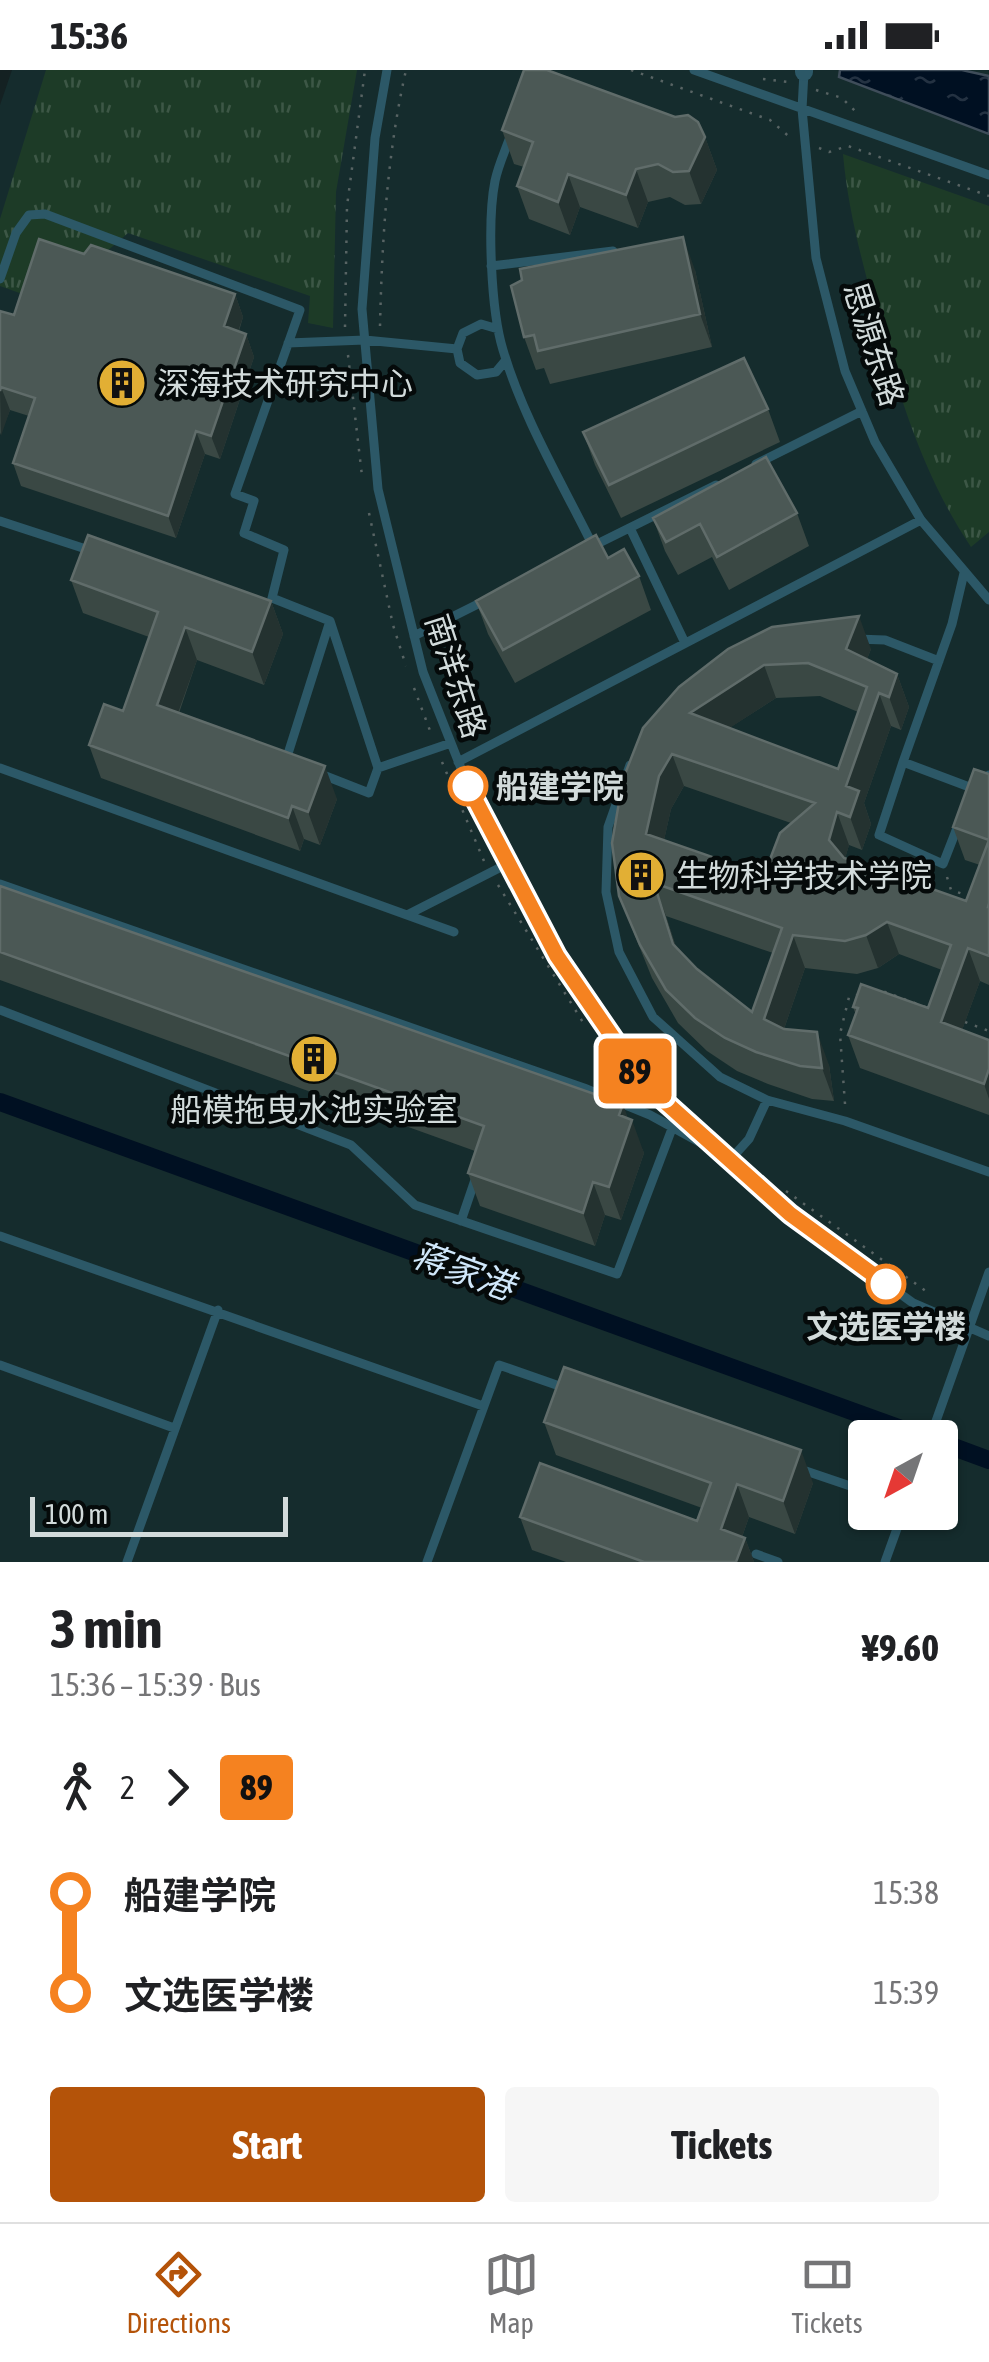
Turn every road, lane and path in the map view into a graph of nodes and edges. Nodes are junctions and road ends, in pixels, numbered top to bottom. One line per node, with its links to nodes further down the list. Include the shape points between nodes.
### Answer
1 (366, 70): 15 (path, via 347,206)
2 (388, 70): 16 (lane, 南洋东路, via 376,138)
3 (406, 70): 17 (path, via 382,254)
4 (694, 70): 7 (lane)
5 (804, 76): 6 (path); 7 (lane, 思源东路); 8 (path)
6 (762, 79)
7 (802, 109): 10 (lane); 21 (lane, 思源东路, via 816,258)
8 (860, 115)
9 (514, 127): 12 (lane, via 495,182)
10 (989, 175)
11 (631, 249): 12 (lane)
12 (492, 266): 14 (lane)
13 (0, 279): 18 (lane, via 16,233 28,216 44,214 300,310)
14 (498, 329): 19 (lane, via 482,324 463,332); 20 (lane)
15 (346, 340): 16 (lane); 18 (lane); 23 (path)
16 (365, 340): 17 (lane); 38 (lane, 南洋东路, via 378,489)
17 (379, 341): 19 (lane)
18 (288, 343): 34 (lane, via 235,494 254,502 244,533 284,550)
19 (457, 349): 20 (lane, via 460,363 477,375 496,372)
20 (506, 360): 29 (lane)
21 (862, 411): 22 (lane); 26 (lane, 思源东路)
22 (737, 474)
23 (363, 482)
24 (719, 483): 28 (lane)
25 (369, 513): 43 (path, via 393,625)
26 (921, 520): 32 (lane, 思源东路); 40 (lane)
27 (0, 521): 31 (lane)
28 (630, 528): 29 (lane); 40 (lane)
29 (593, 546): 30 (lane)
30 (576, 554)
31 (107, 556)
32 (964, 573): 35 (lane, 思源东路); 41 (lane)
33 (493, 596): 38 (lane)
34 (272, 598): 36 (lane); 37 (lane)
35 (989, 600)
36 (268, 612)
37 (330, 622): 49 (lane); 49 (lane, via 286,760 369,793)
38 (414, 636): 42 (lane, 南洋东路)
39 (847, 638): 41 (lane, via 885,640)
40 (686, 643): 44 (lane)
41 (939, 660): 47 (lane)
42 (450, 743): 43 (lane); 46 (lane, 南洋东路)
43 (436, 748): 49 (lane); 57 (path)
44 (471, 756): 46 (lane); 52 (path)
45 (633, 759): 67 (lane, via 608,827 606,892 619,952 652,1017 720,1078)
46 (458, 762): 55 (lane, 南洋东路)
47 (903, 762): 51 (lane); 56 (lane, via 879,835)
48 (0, 768): 60 (lane)
49 (378, 768)
50 (989, 775): 51 (lane)
51 (972, 788): 53 (lane)
52 (487, 791)
53 (966, 803)
54 (960, 818): 56 (lane)
55 (509, 864): 57 (lane); 64 (lane, 南洋东路)
56 (943, 864): 59 (path, via 952,890)
57 (490, 873): 60 (lane); 64 (path, via 584,1024)
58 (0, 884): 69 (lane, via 584,1088)
59 (976, 899)
60 (408, 915): 61 (lane)
61 (454, 932)
62 (0, 1010): 74 (lane, via 351,1145 416,1206)
63 (932, 1010): 68 (path, via 880,990 850,996 840,1034)
64 (596, 1016): 70 (lane, 南洋东路, via 644,1083)
65 (965, 1022): 66 (path)
66 (989, 1031)
67 (767, 1100): 68 (lane); 70 (lane, via 749,1139)
68 (846, 1121): 72 (lane)
69 (673, 1126): 70 (lane); 74 (lane, via 618,1274)
70 (730, 1160): 79 (lane, 南洋东路, via 886,1284)
71 (481, 1164): 74 (lane)
72 (989, 1172)
73 (784, 1189): 77 (path)
74 (461, 1222)
75 (0, 1236): 78 (lane)
76 (989, 1272): 79 (lane)
77 (931, 1295)
78 (218, 1310): 83 (lane); 85 (lane)
79 (968, 1329): 80 (lane, 南洋东路); 84 (lane)
80 (989, 1336)
81 (0, 1365): 85 (lane)
82 (572, 1390): 83 (lane, via 499,1366)
83 (483, 1406): 91 (lane)
84 (936, 1420)
85 (174, 1428): 90 (lane)
86 (792, 1466): 87 (lane)
87 (848, 1485)
88 (897, 1530): 93 (lane)
89 (756, 1554): 92 (lane)
90 (127, 1562)
91 (427, 1562)
92 (778, 1562)
93 (886, 1562)

